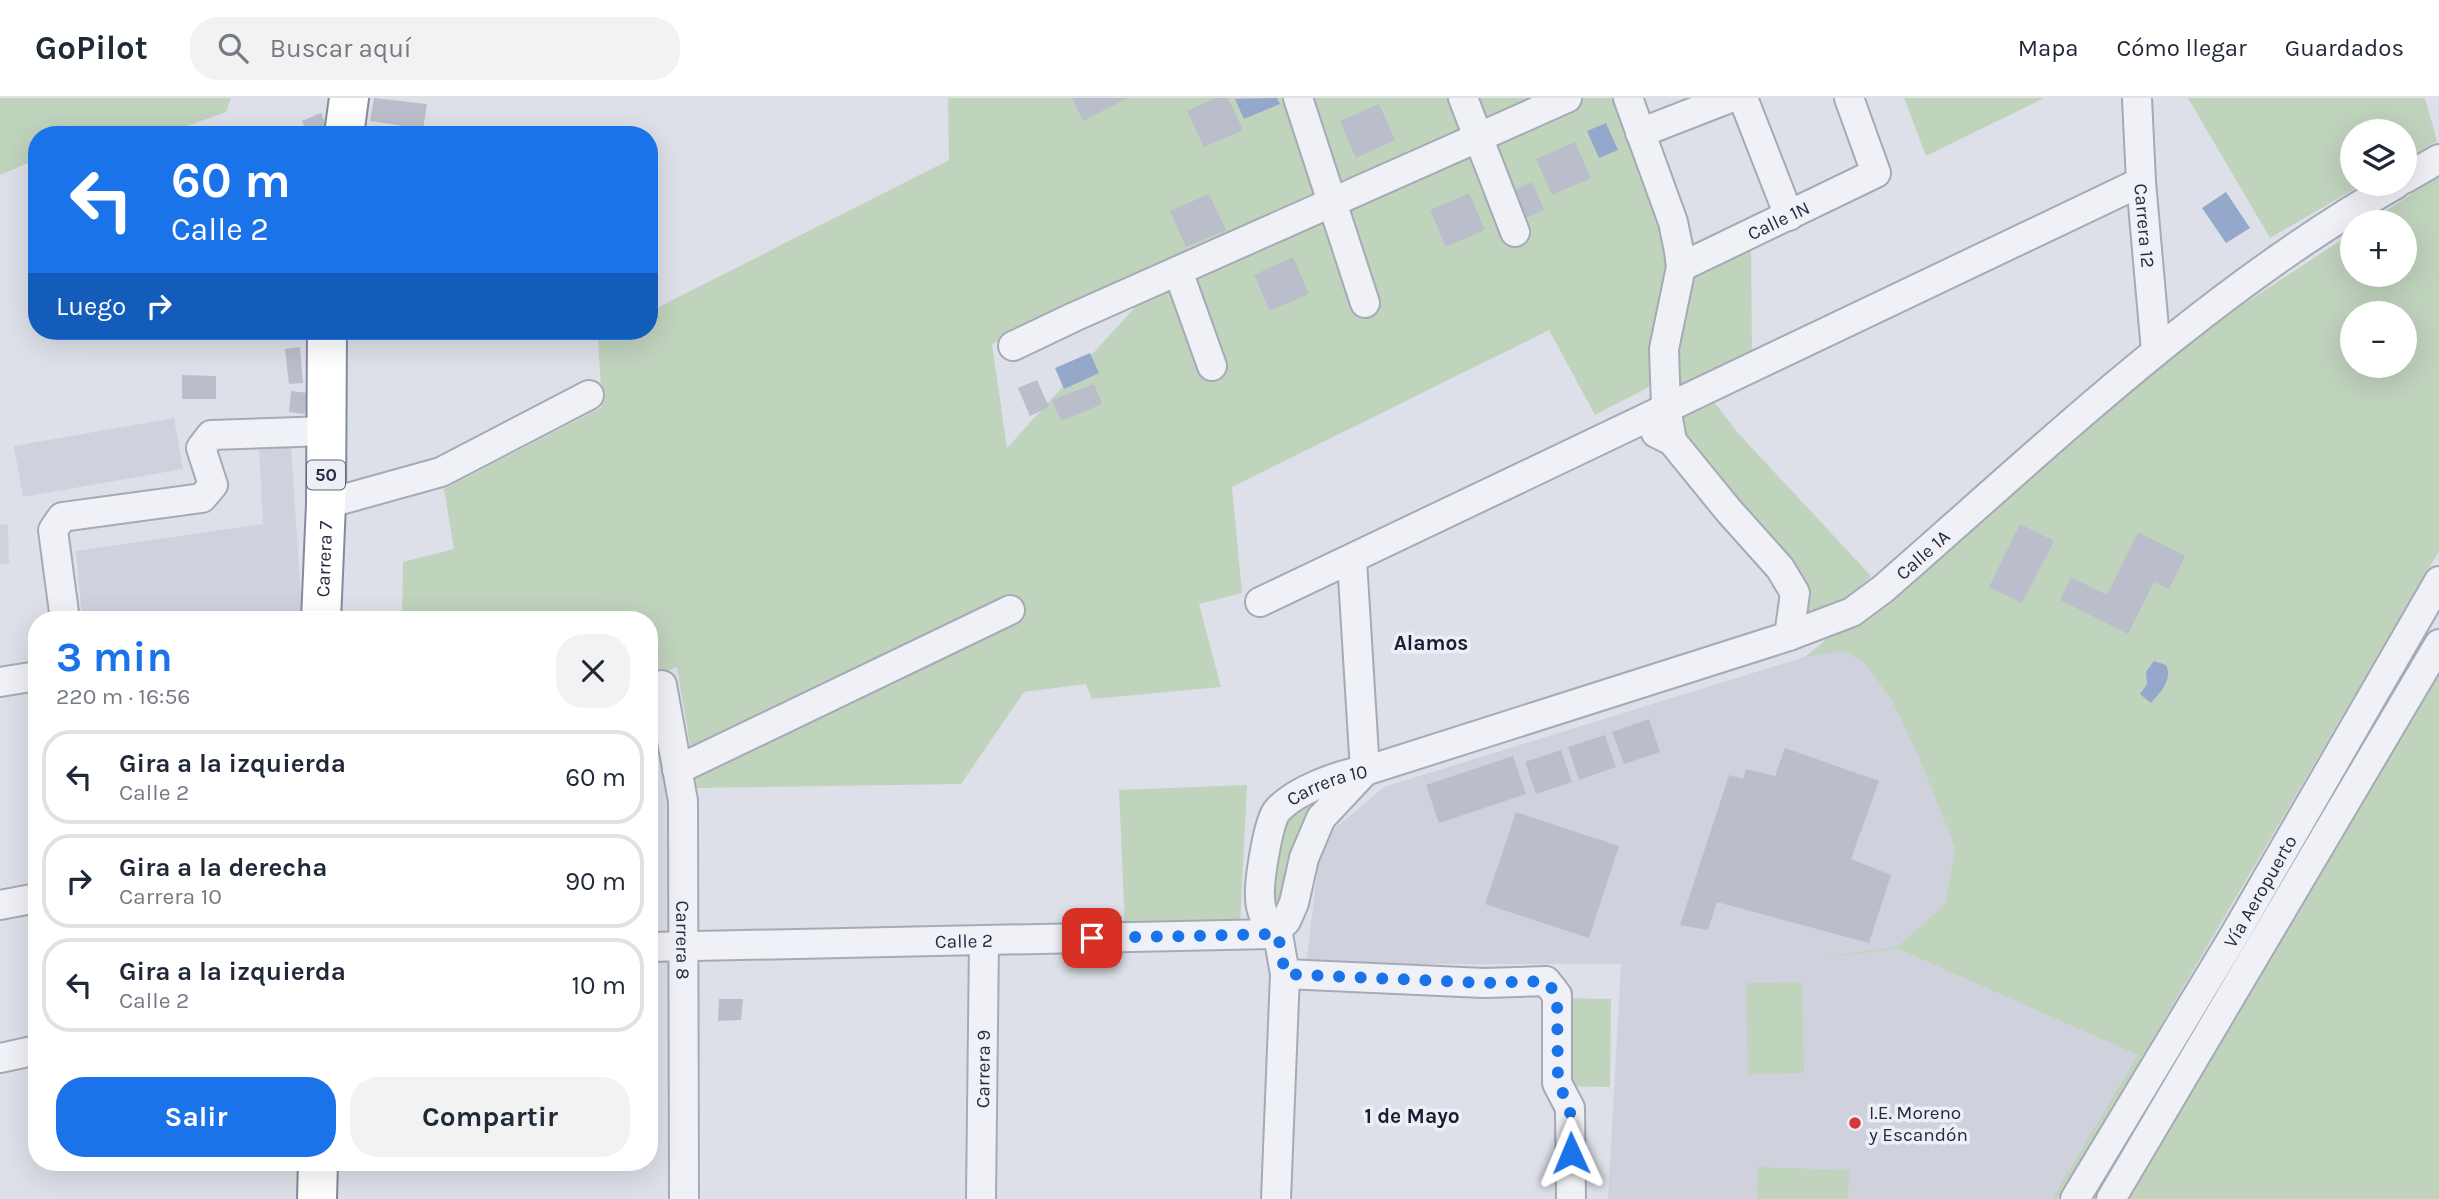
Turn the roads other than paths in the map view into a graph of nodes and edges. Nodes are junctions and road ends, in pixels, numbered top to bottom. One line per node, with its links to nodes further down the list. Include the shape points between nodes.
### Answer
1 (349, 98): 10 (highway)
2 (1298, 98): 17 (street)
3 (1463, 98): 12 (street)
4 (1567, 98): 12 (street)
5 (1628, 98): 11 (street)
6 (1730, 98): 11 (street)
7 (1744, 98): 18 (street)
8 (1849, 98): 18 (street, Calle 1N, via 1876,173)
9 (2137, 98): 15 (street, Carrera 12)
10 (345, 126)
11 (1640, 133): 20 (street, via 1673,222)
12 (1478, 137): 17 (street); 19 (street)
13 (2439, 159): 14 (street)
14 (2417, 172)
15 (2141, 182): 25 (street, Carrera 12); 28 (street)
16 (2377, 196): 25 (street, Calle 1A, via 2234,289)
17 (1332, 202): 21 (street); 22 (street)
18 (1789, 216): 20 (street, Calle 1N)
19 (1515, 232)
20 (1681, 267): 28 (street, via 1664,349)
21 (1178, 271): 24 (street); 26 (street)
22 (1365, 303)
23 (327, 340): 30 (highway, Carrera 7 / 50)
24 (1013, 346)
25 (2156, 351): 39 (street, Calle 1A, via 1883,589 1852,612)
26 (1212, 366)
27 (589, 395): 32 (street, via 441,472)
28 (1666, 407): 29 (street); 31 (street)
29 (1635, 422): 31 (street); 33 (street)
30 (327, 430): 32 (highway, Carrera 7 / 50); 37 (street, via 211,435 201,449 213,485 202,498 62,517 53,530)
31 (1672, 441): 39 (street, via 1780,568 1795,593)
32 (326, 504): 38 (highway, Carrera 7 / 50)
33 (1352, 560): 35 (street); 45 (street)
34 (2439, 581): 61 (street, Vía Aeropuerto)
35 (1260, 602)
36 (1010, 610): 44 (street)
37 (64, 611)
38 (321, 611)
39 (1789, 636): 45 (street, Calle 1A)
40 (2439, 644): 62 (street, Vía Aeropuerto)
41 (28, 678): 42 (street)
42 (0, 682)
43 (662, 685): 44 (street, Carrera 8)
44 (677, 770): 50 (street, Carrera 8, via 683,801)
45 (1365, 771): 48 (street, Carrera 10, via 1321,818 1304,858 1294,903); 48 (street, Carrera 10, via 1318,784 1275,813 1260,895 1266,919)
46 (28, 900): 47 (street)
47 (0, 905)
48 (1277, 931): 49 (street, Calle 2); 52 (street, Carrera 10)
49 (984, 940): 50 (street, Calle 2); 58 (street, Carrera 9)
50 (685, 945): 51 (street, Calle 2); 57 (street, Carrera 8)
51 (658, 946)
52 (1285, 974): 59 (street, Carrera 10); 60 (street, via 1484,983 1546,981 1557,995 1558,1083 1570,1108)
53 (28, 1052): 54 (street)
54 (0, 1058)
55 (318, 1171): 56 (highway)
56 (317, 1199)
57 (684, 1199)
58 (981, 1199)
59 (1276, 1199)
60 (1571, 1199)
61 (2075, 1199)
62 (2111, 1199)

